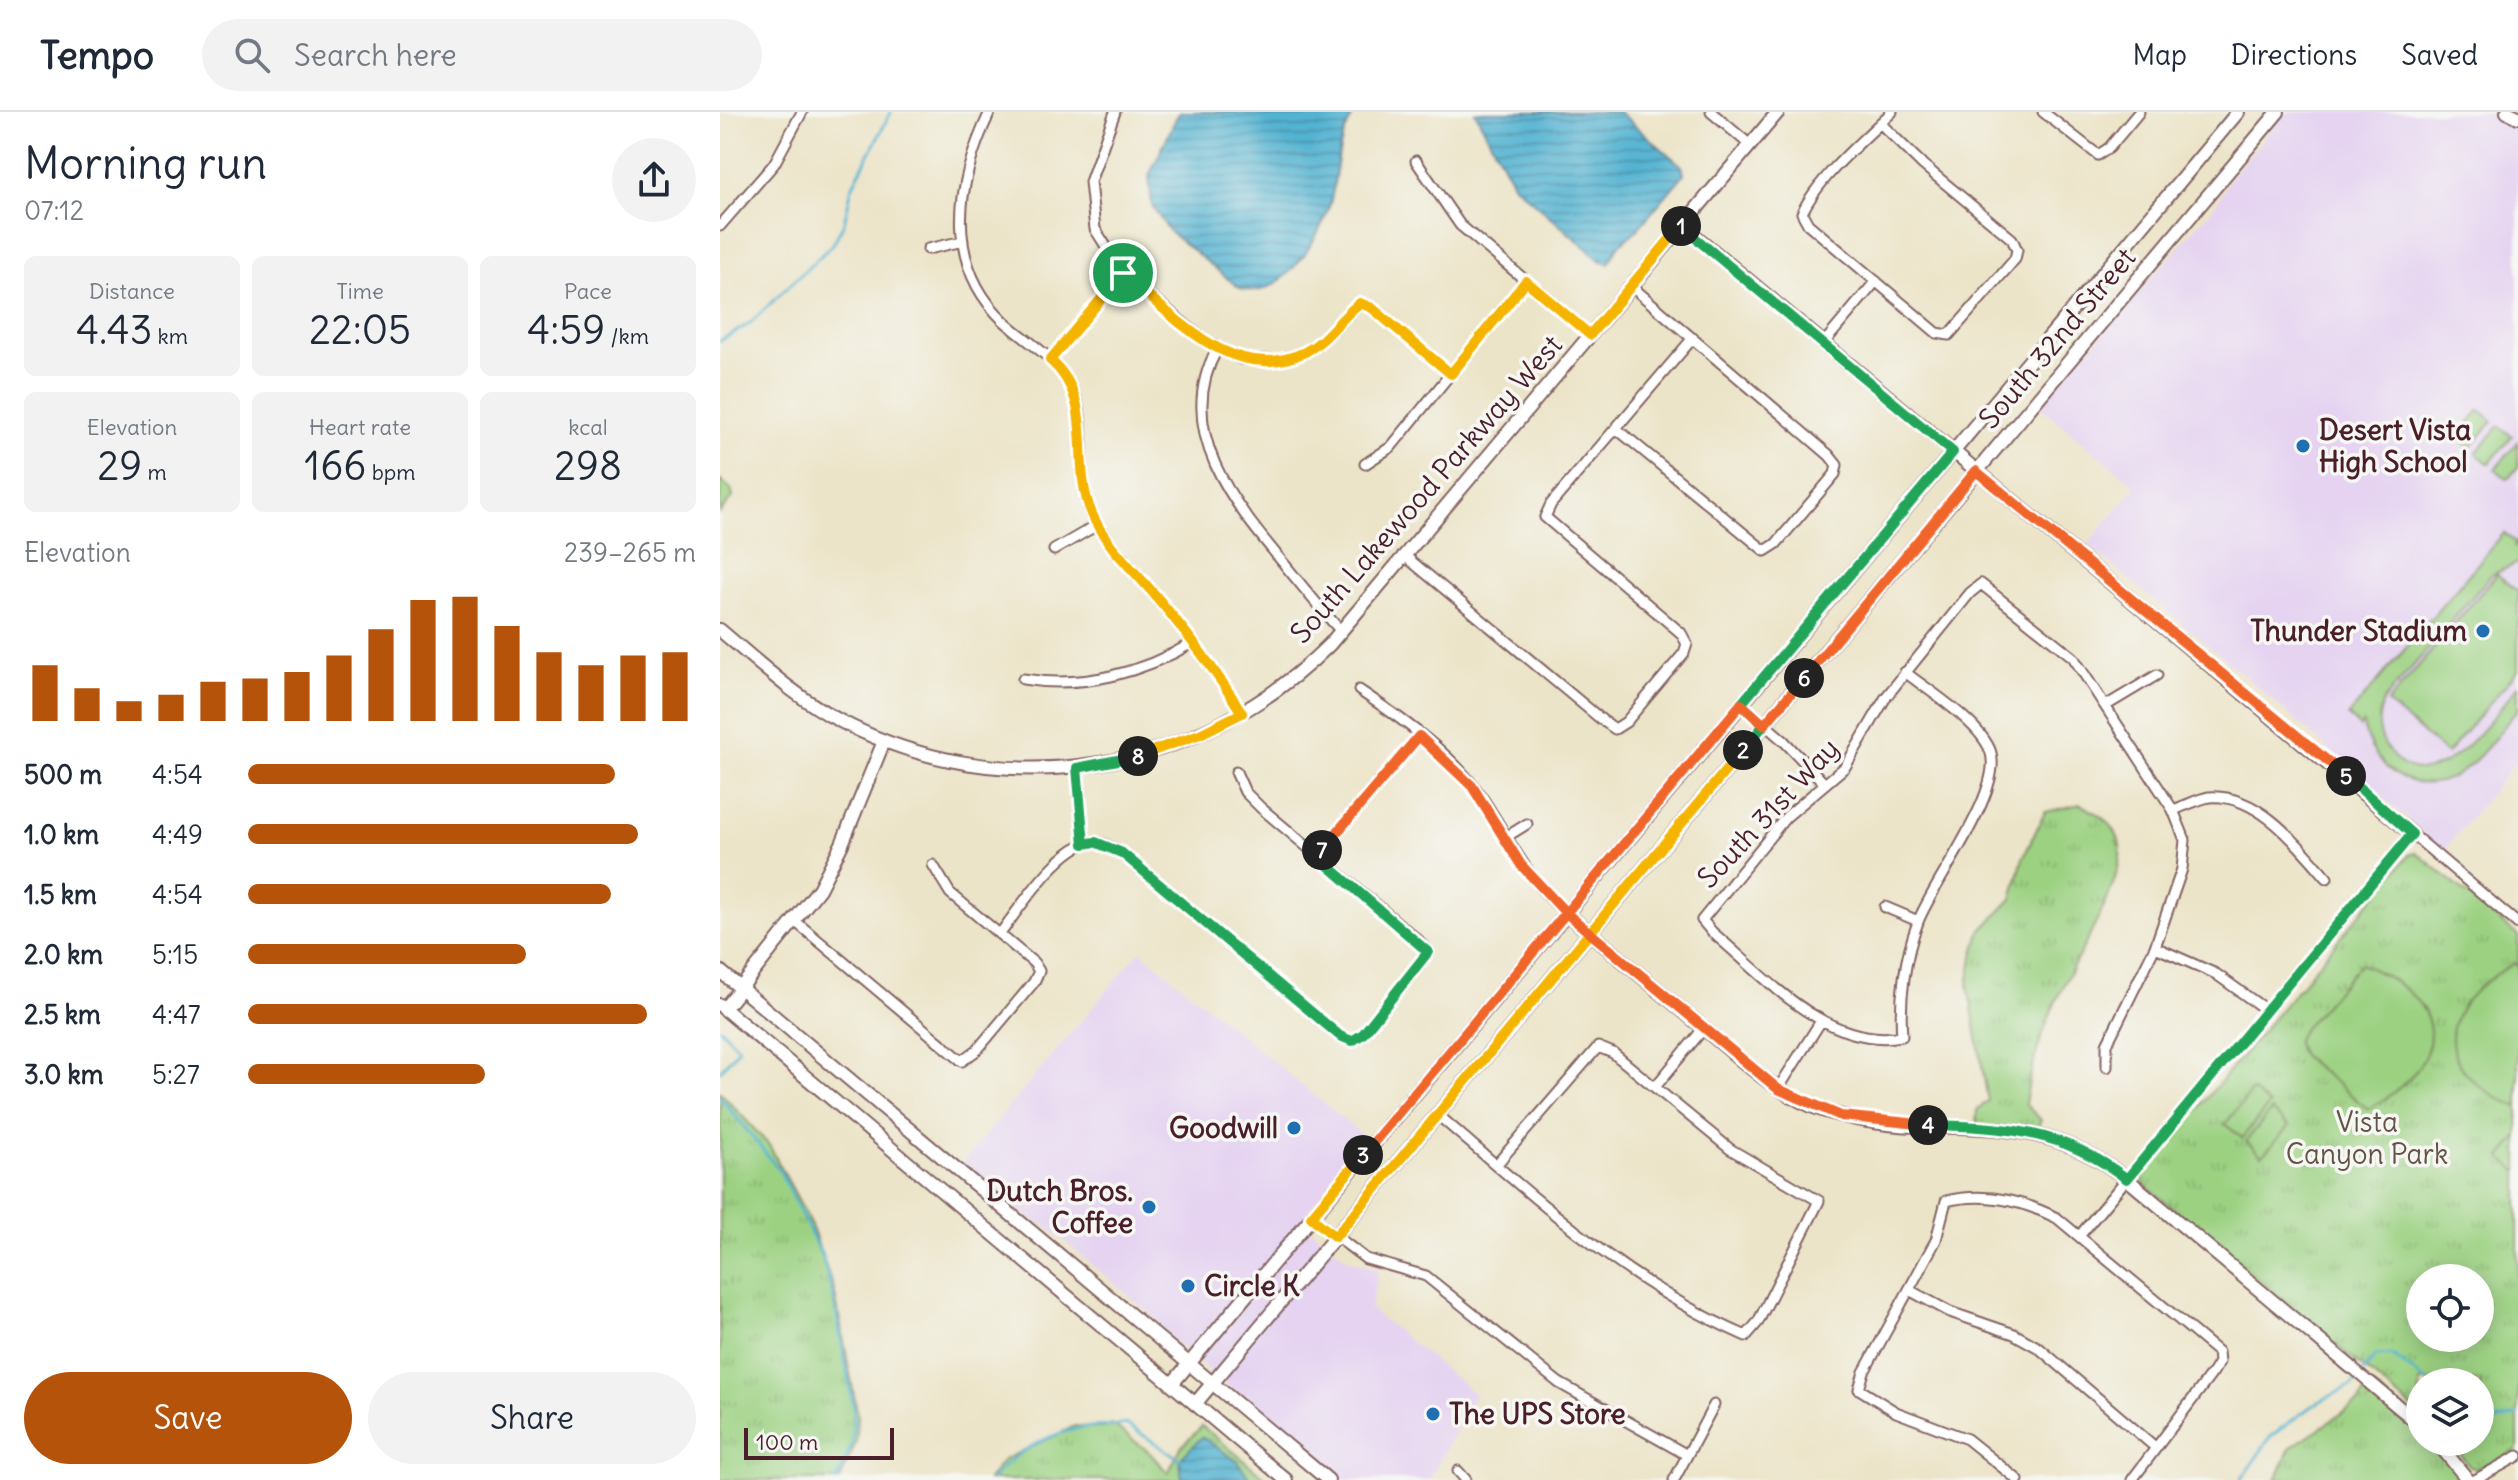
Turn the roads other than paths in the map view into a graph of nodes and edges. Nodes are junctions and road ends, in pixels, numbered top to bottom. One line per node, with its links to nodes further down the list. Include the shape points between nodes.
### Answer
1 (802, 112): 17 (street, via 774,164)
2 (990, 112): 18 (street, via 965,172)
3 (1115, 112): 20 (street, via 1093,165 1090,196 1095,229)
4 (1711, 112): 14 (street)
5 (1778, 112): 14 (main road, South Lakewood Parkway West)
6 (1892, 112): 13 (street)
7 (2043, 112): 8 (street, via 2098,155)
8 (2139, 112)
9 (2238, 112): 31 (main road, South 32nd Street)
10 (2278, 112): 33 (main road, South 32nd Street)
11 (2507, 112): 12 (main road)
12 (2518, 117)
13 (1880, 123): 22 (street, via 1802,213 1808,224); 22 (street, via 2012,239 2017,250 2015,259 1949,335 1937,333)
14 (1750, 145): 16 (main road, South Lakewood Parkway West)
15 (1416, 161): 21 (street, via 1460,225)
16 (1682, 225): 23 (main road, South Lakewood Parkway West); 26 (main road)
17 (720, 226)
18 (963, 241): 19 (street); 28 (street, via 993,307)
19 (928, 249)
20 (1123, 273): 27 (street); 28 (street)
21 (1526, 281): 24 (street); 29 (street)
22 (1876, 281): 26 (street)
23 (1631, 286): 24 (main road, South Lakewood Parkway West); 25 (street)
24 (1590, 335): 36 (main road, South Lakewood Parkway West)
25 (1693, 338): 30 (street); 30 (street, via 1837,465 1835,474 1765,551)
26 (1823, 344): 31 (main road)
27 (1217, 349): 29 (street, via 1260,361 1303,353 1360,303); 38 (street, via 1209,363 1204,403 1214,466 1237,507)
28 (1050, 360): 34 (street, via 1076,396 1082,482)
29 (1451, 374): 32 (street, via 1391,447)
30 (1617, 429): 36 (street, via 1545,517 1681,633 1687,644 1615,729)
31 (1953, 452): 33 (main road); 44 (main road, South 32nd Street)
32 (1365, 464)
33 (1976, 471): 47 (main road, South 32nd Street); 55 (main road)
34 (1097, 525): 35 (street); 39 (street)
35 (1054, 550)
36 (1405, 556): 38 (main road, South Lakewood Parkway West)
37 (720, 630): 49 (main road, South Lakewood Parkway West, via 798,695)
38 (1341, 631): 46 (main road, South Lakewood Parkway West, via 1289,682)
39 (1194, 642): 42 (street, via 1147,666 1109,677 1061,684); 46 (street)
40 (1905, 672): 45 (street, South 31st Way, via 1981,584 2065,649); 52 (street, South 31st Way, via 1856,753); 63 (street, via 1975,729 1991,751 1990,775 1967,836)
41 (2157, 675): 45 (street)
42 (1023, 679)
43 (1359, 690): 48 (street)
44 (1741, 704): 47 (street); 62 (main road, South 32nd Street)
45 (2107, 705): 53 (street)
46 (1242, 713): 50 (main road, South Lakewood Parkway West, via 1176,744)
47 (1764, 725): 52 (street); 66 (main road, South 32nd Street)
48 (1419, 736): 56 (street, via 1472,786); 58 (street)
49 (884, 741): 50 (main road, South Lakewood Parkway West, via 982,767); 64 (main road, via 834,863)
50 (1077, 768): 57 (street)
51 (1236, 772): 58 (street, via 1245,792)
52 (1825, 784): 73 (street, South 31st Way, via 1786,817 1702,920)
53 (2173, 810): 60 (street, via 2207,797 2249,807 2284,831); 68 (street, via 2185,840 2184,855)
54 (1527, 824): 56 (street)
55 (2412, 834): 65 (street); 72 (street)
56 (1506, 837): 62 (street, via 1538,886)
57 (1084, 844): 58 (street, via 1095,842 1122,853 1352,1041 1428,952); 67 (street, via 1060,860)
58 (1317, 856)
59 (933, 865): 67 (street, via 950,893)
60 (2327, 878)
61 (1885, 907): 63 (street)
62 (1566, 913): 66 (main road); 81 (main road, South 32nd Street)
63 (1918, 921): 73 (street, via 1909,951 1902,1036 1880,1040)
64 (796, 922): 67 (street, via 962,1061 977,1050 1039,971); 70 (main road)
65 (2518, 924)
66 (1590, 933): 74 (main road); 78 (main road, South 32nd Street)
67 (1000, 934)
68 (2155, 947): 72 (street, via 2216,974); 75 (street, via 2107,1044)
69 (720, 971): 70 (main road)
70 (740, 988): 71 (main road); 85 (main road)
71 (722, 1007): 89 (main road)
72 (2266, 1010): 80 (street)
73 (1821, 1021): 77 (street)
74 (1704, 1028): 76 (street); 77 (main road)
75 (2107, 1067)
76 (1655, 1087): 79 (street, via 1598,1047); 79 (street, via 1730,1149 1819,1201 1746,1336 1619,1266)
77 (1778, 1089): 80 (main road, via 1821,1110 1867,1121 2035,1132 2091,1154)
78 (1438, 1115): 79 (street); 83 (main road, South 32nd Street)
79 (1496, 1165)
80 (2127, 1179): 82 (street); 86 (main road)
81 (1311, 1217): 83 (street); 85 (main road, South 32nd Street)
82 (2081, 1234): 84 (street, via 2032,1205 1962,1197 1946,1201 1936,1240); 93 (street, via 2218,1352 2213,1372)
83 (1335, 1237): 87 (main road, South 32nd Street); 94 (street, via 1366,1259 1426,1276 1559,1383)
84 (1909, 1290): 93 (street, via 2039,1348); 102 (street, via 1859,1389 1896,1412 1967,1439)
85 (1189, 1364): 87 (main road); 89 (main road, South 32nd Street)
86 (2351, 1367): 88 (street)
87 (1213, 1383): 90 (main road, South 32nd Street); 99 (main road)
88 (2370, 1383): 92 (main road)
89 (1172, 1384): 90 (main road)
90 (1195, 1404): 98 (main road)
91 (1714, 1405): 94 (street)
92 (2406, 1413)
93 (2155, 1447): 103 (street)
94 (1687, 1455): 101 (street)
95 (2448, 1456): 104 (main road)
96 (2518, 1456): 105 (street)
97 (1458, 1471): 100 (street)
98 (1286, 1480)
99 (1328, 1480)
100 (1466, 1480)
101 (1674, 1480)
102 (2018, 1480)
103 (2132, 1480)
104 (2468, 1480)
105 (2475, 1480)

